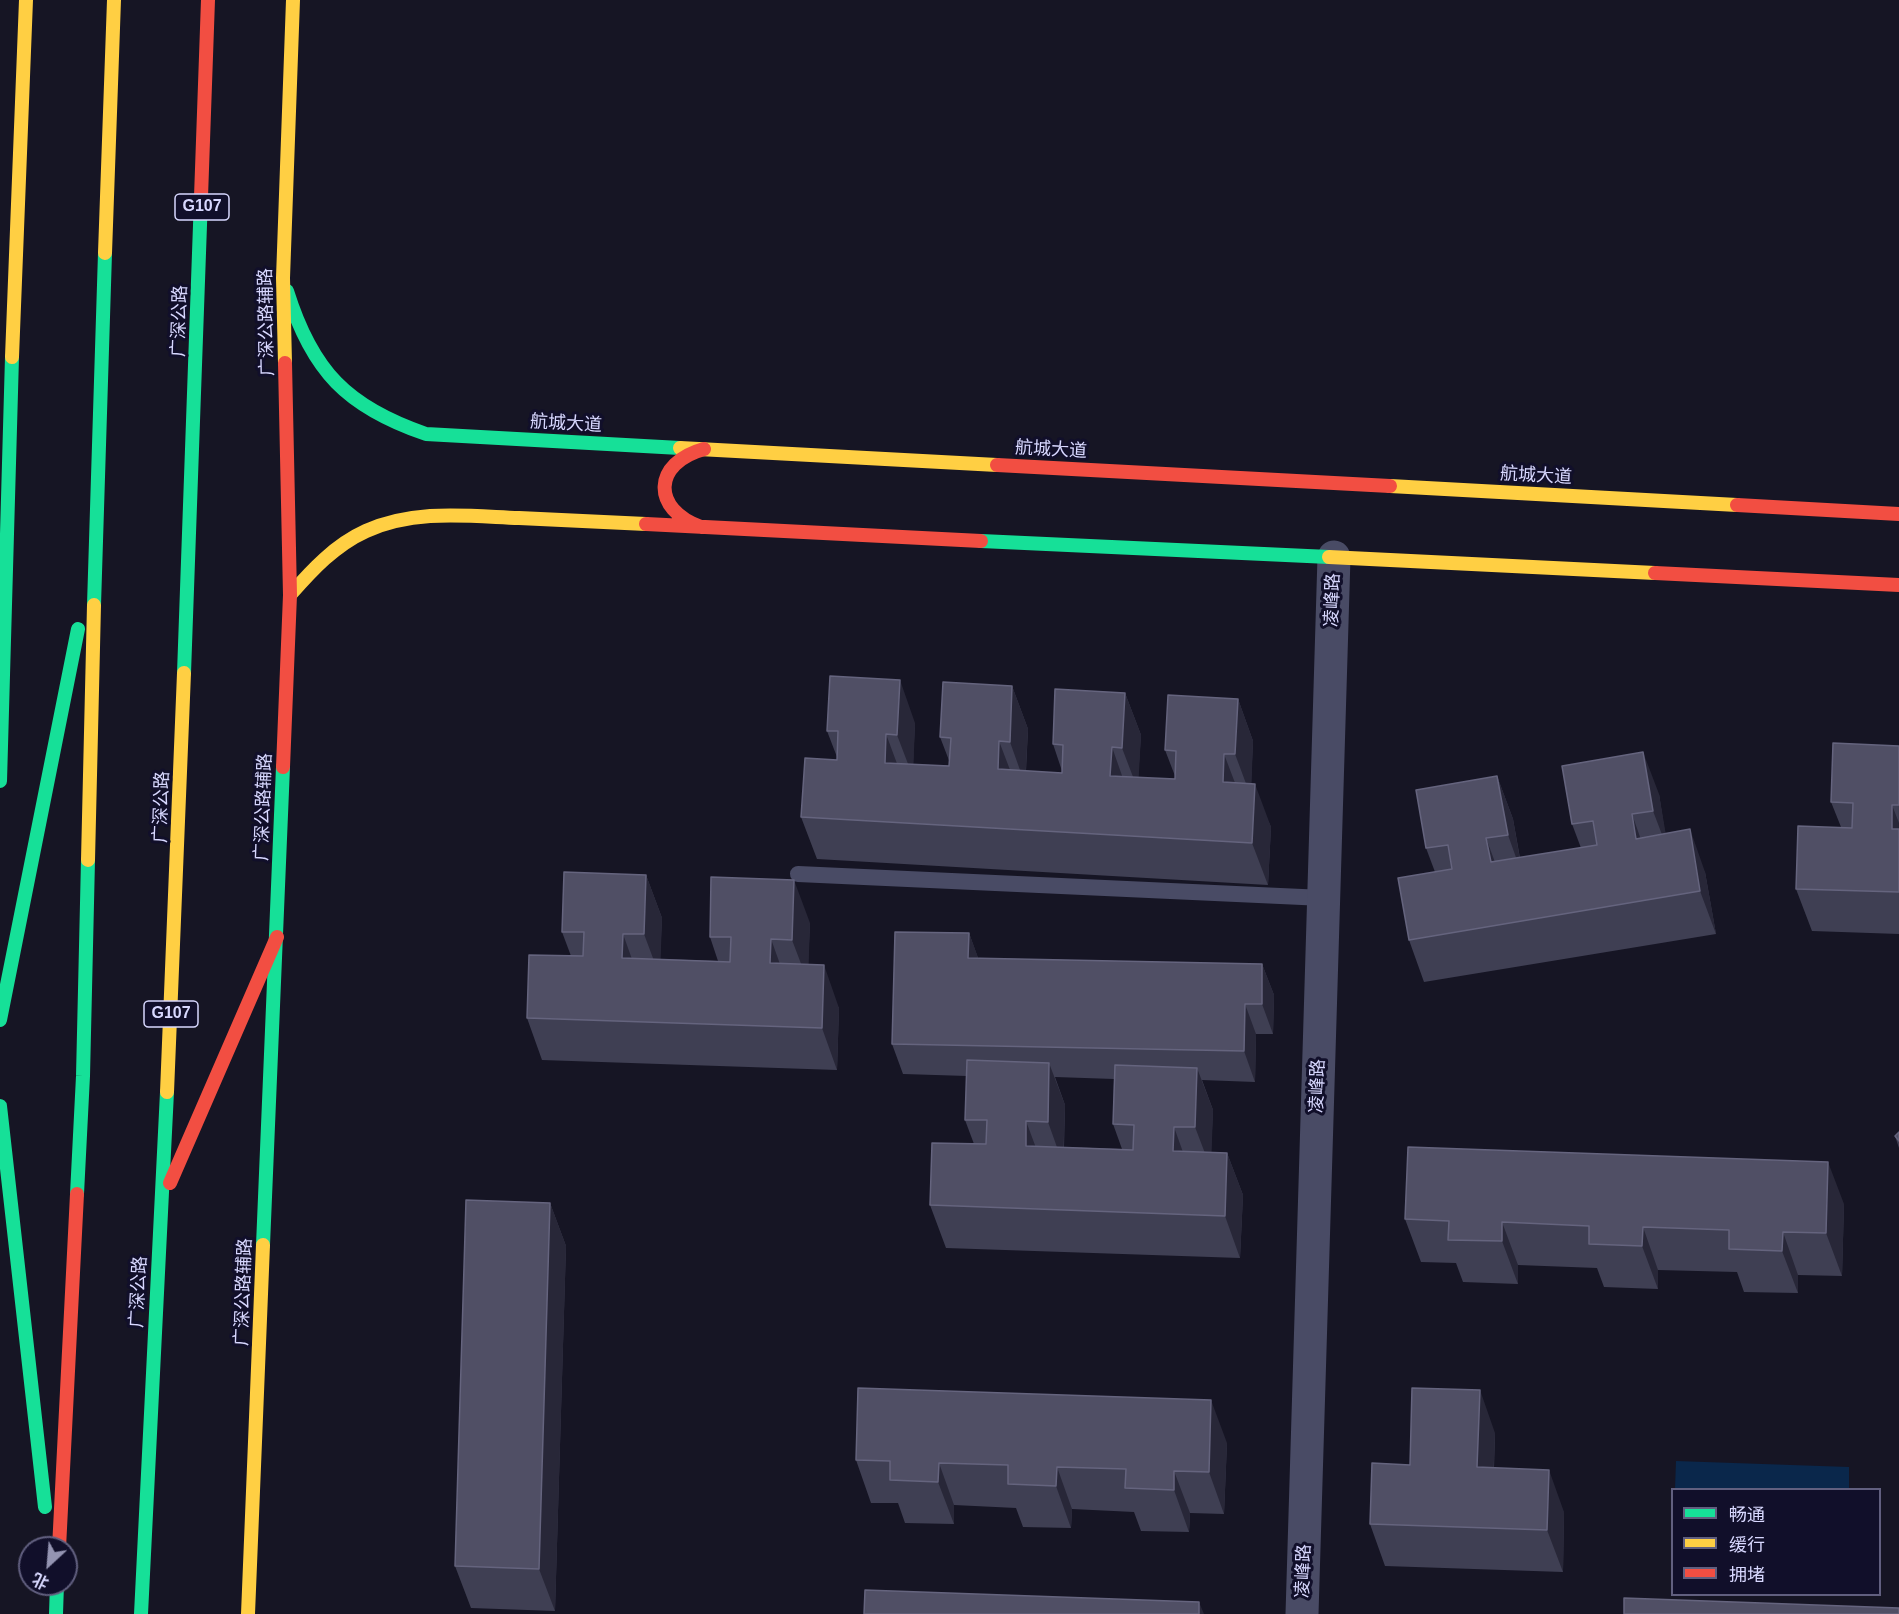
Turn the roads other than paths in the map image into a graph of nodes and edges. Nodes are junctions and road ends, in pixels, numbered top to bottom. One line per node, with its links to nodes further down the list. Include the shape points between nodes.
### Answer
1 (26, 0): 6 (main road)
2 (114, 0): 11 (main road)
3 (208, 0): 22 (main road, 广深公路 / G107, via 176,925)
4 (294, 0): 5 (main road, 广深公路辅路)
5 (283, 278): 8 (main road, 航城大道, via 295,322 330,379 359,405 392,424 426,434); 14 (main road, 广深公路辅路)
6 (14, 303): 7 (main road); 15 (main road)
7 (0, 331)
8 (704, 449): 9 (main road, 航城大道); 10 (main road, via 680,456 666,475 664,487 670,510 684,522)
9 (1899, 514)
10 (702, 527): 12 (main road); 14 (main road, via 453,515 399,519 360,533 320,560)
11 (95, 541): 20 (main road); 24 (main road, via 83,1076)
12 (1334, 557): 13 (main road); 18 (street, 凌峰路)
13 (1899, 585)
14 (290, 595): 19 (main road, 广深公路辅路)
15 (1, 653): 16 (main road)
16 (0, 781)
17 (798, 874): 18 (lane)
18 (1324, 898): 27 (street, 凌峰路)
19 (277, 937): 22 (main road); 26 (main road, 广深公路辅路)
20 (0, 1020)
21 (0, 1106): 23 (main road)
22 (162, 1201): 25 (main road, 广深公路 / G107)
23 (49, 1536)
24 (60, 1536)
25 (141, 1614)
26 (248, 1614)
27 (1302, 1614)

